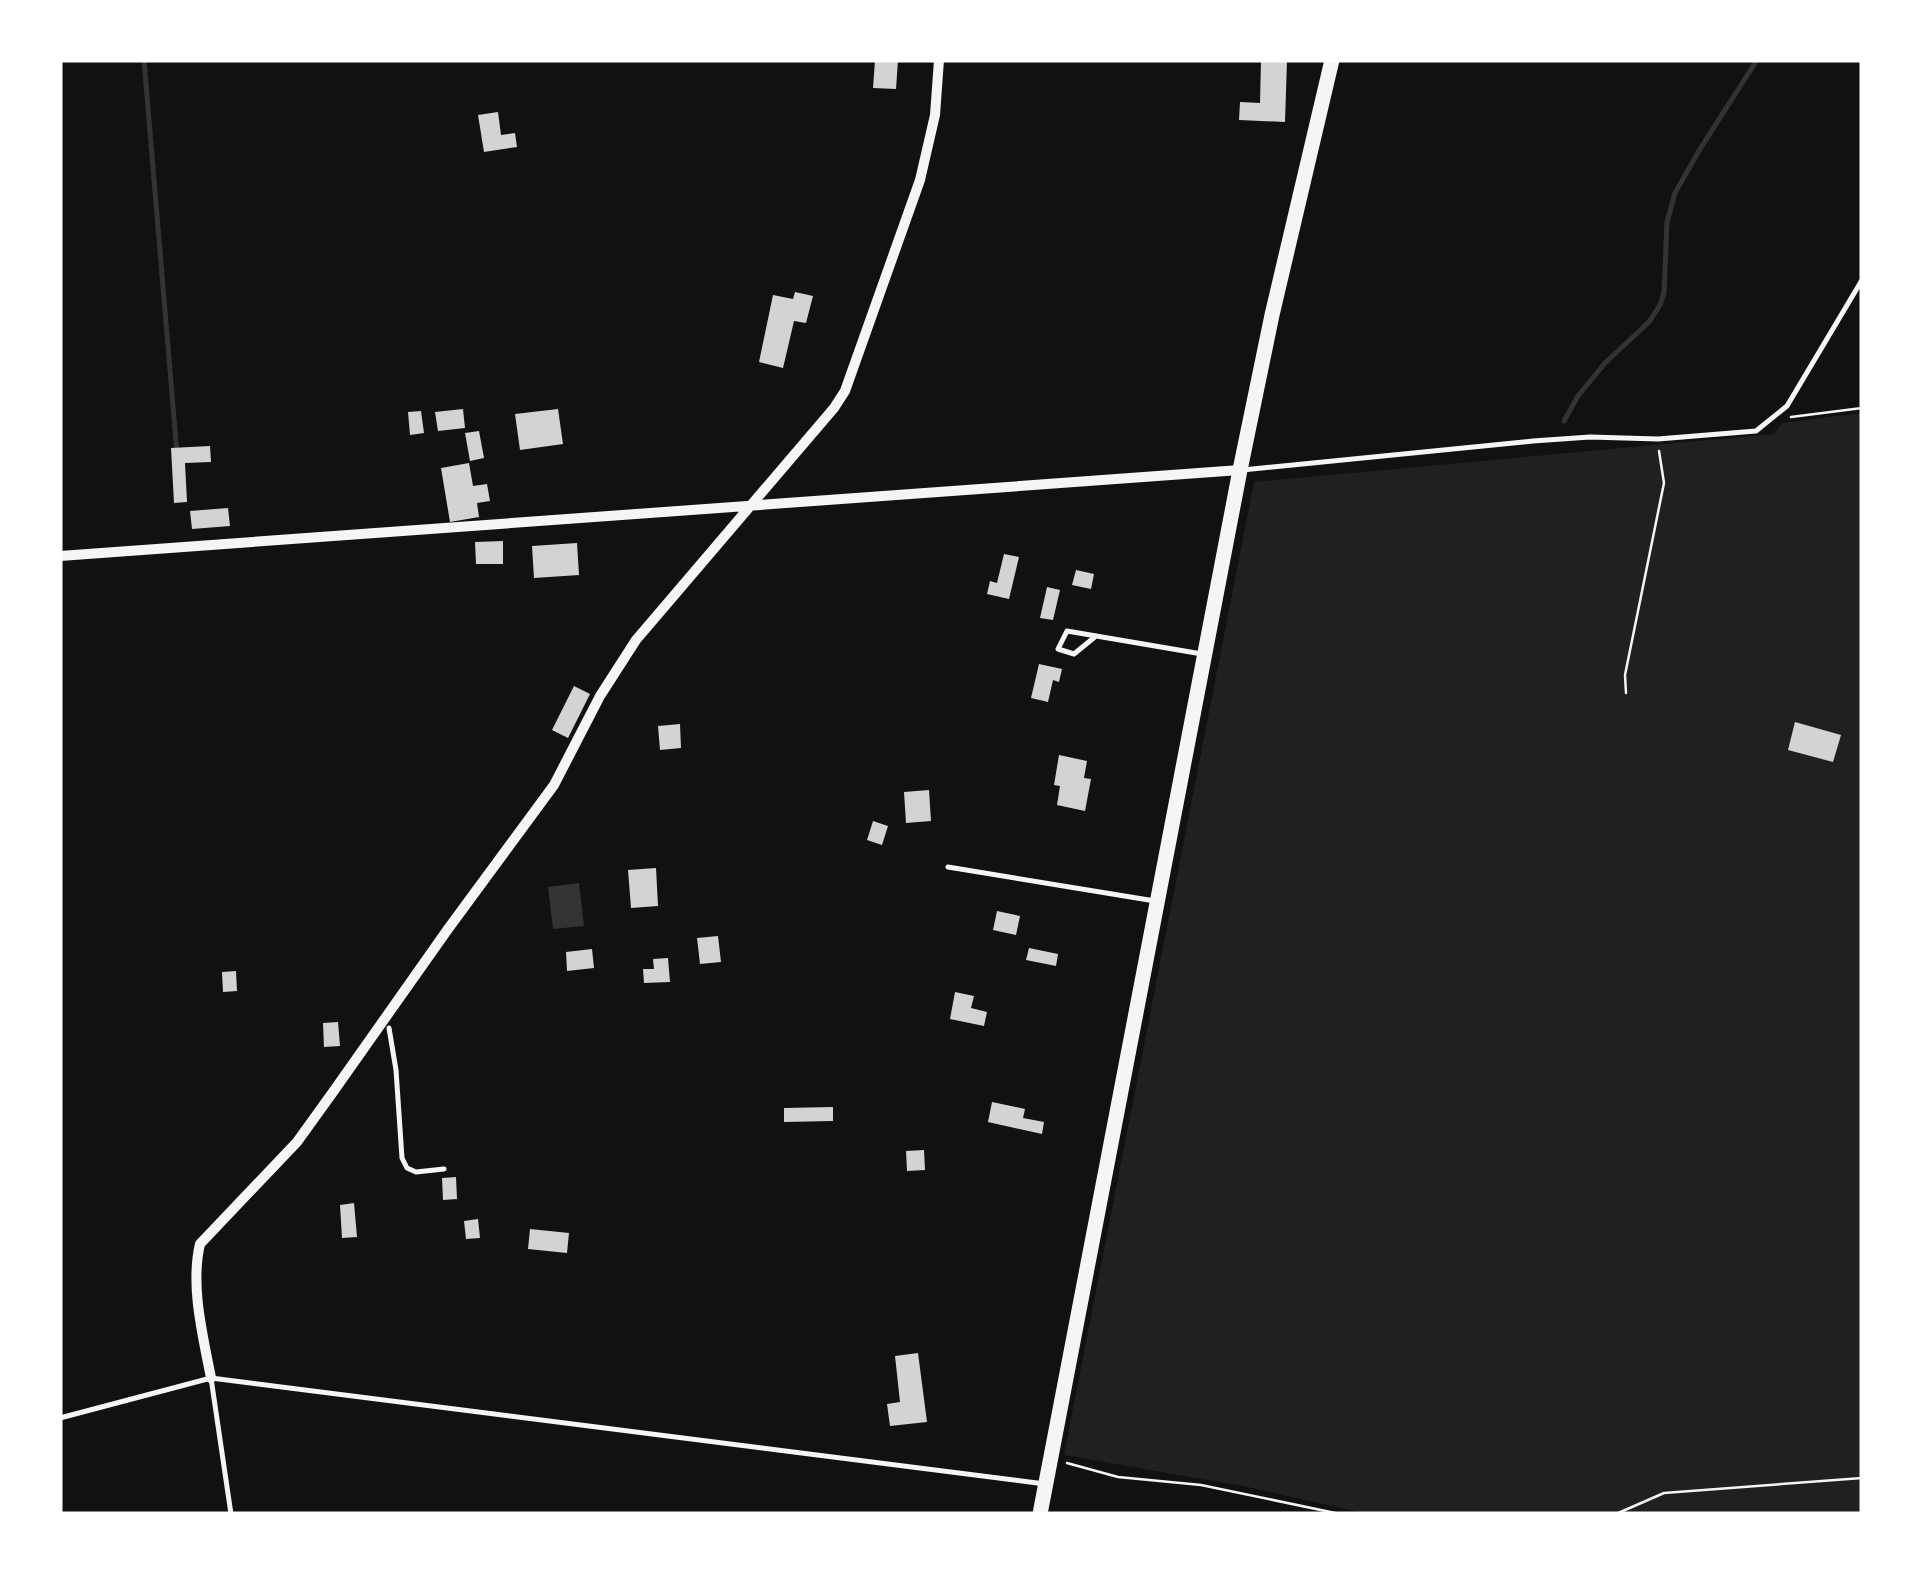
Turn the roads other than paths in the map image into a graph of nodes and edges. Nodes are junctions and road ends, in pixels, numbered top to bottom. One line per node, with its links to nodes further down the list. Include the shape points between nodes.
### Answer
1 (939, 60): 5 (street, via 920,180 849,380 834,408)
2 (1332, 60): 4 (main road)
3 (1862, 280): 4 (lane, via 1787,406 1756,430 1590,437)
4 (1240, 470): 5 (street); 8 (main road)
5 (752, 504): 6 (street); 13 (street, via 636,640 554,785 297,1142 200,1244 200,1320)
6 (60, 556)
7 (1096, 636): 7 (lane, via 1066,632 1058,649 1074,654); 8 (lane)
8 (1205, 654): 10 (main road)
9 (948, 867): 10 (lane)
10 (1158, 901): 15 (main road)
11 (390, 1028): 12 (lane, via 402,1158 416,1172)
12 (444, 1169)
13 (211, 1378): 14 (lane); 15 (lane); 16 (lane)
14 (60, 1418)
15 (1046, 1484): 17 (main road)
16 (231, 1514)
17 (1040, 1514)

